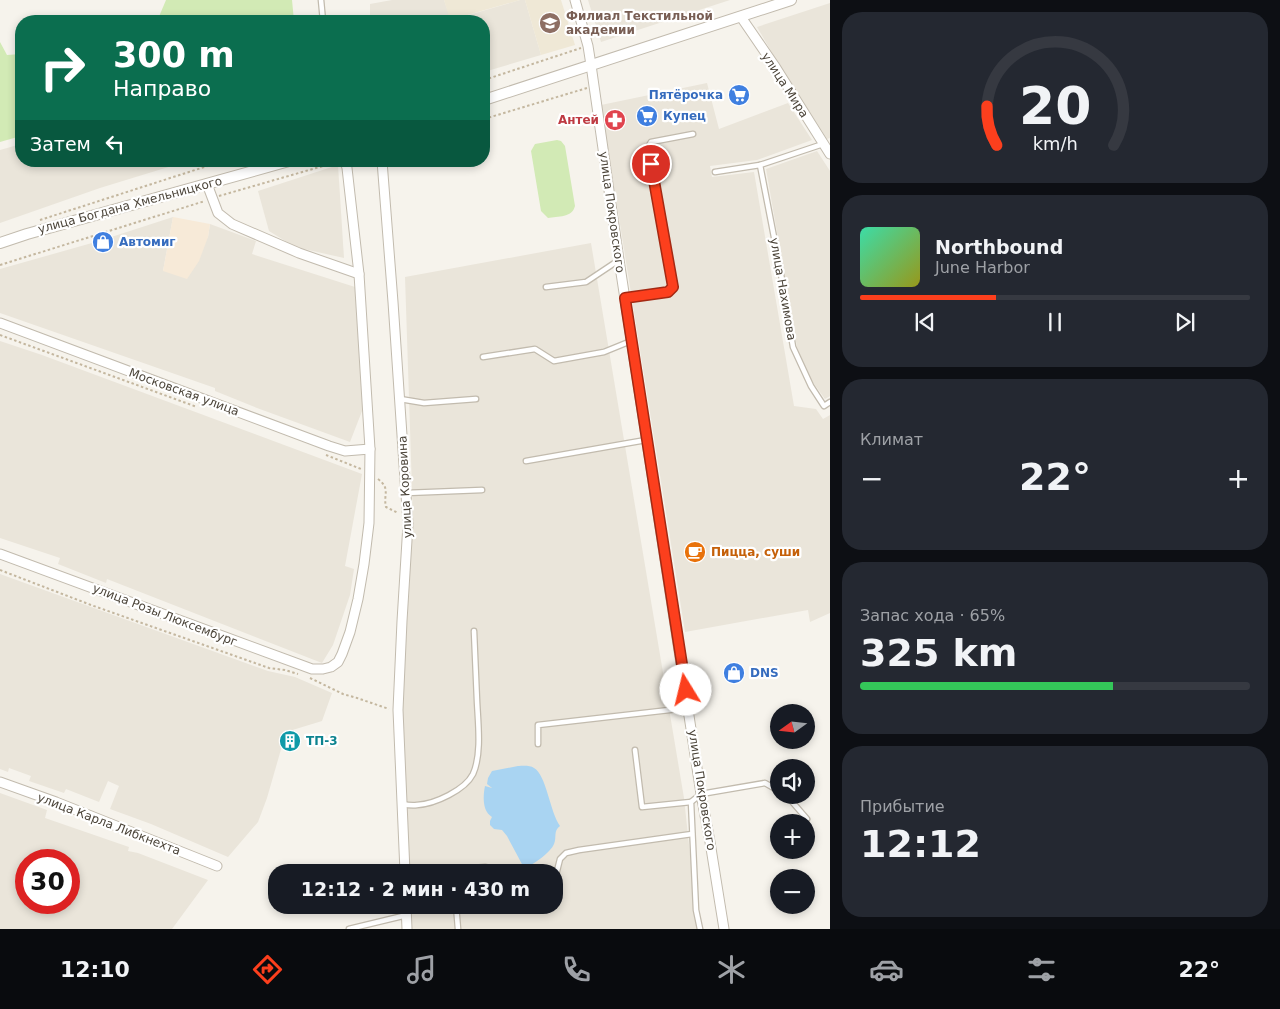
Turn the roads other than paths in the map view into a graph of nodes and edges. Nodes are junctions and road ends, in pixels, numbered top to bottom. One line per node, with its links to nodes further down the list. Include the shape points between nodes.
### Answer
1 (321, 0): 4 (lane)
2 (575, 0): 6 (street, улица Покровского)
3 (791, 0): 5 (street)
4 (323, 15)
5 (741, 17): 6 (street); 9 (street, улица Мира)
6 (591, 65): 7 (street); 18 (street, улица Покровского)
7 (490, 98)
8 (693, 134): 21 (lane, via 651,142 648,147 673,287 668,292)
9 (827, 143): 10 (street, улица Мира); 11 (lane)
10 (830, 154)
11 (760, 165): 15 (lane); 27 (lane, улица Нахимова, via 793,347 810,386 824,406)
12 (268, 167): 16 (street, улица Богдана Хмельницкого)
13 (347, 167): 19 (street)
14 (382, 167): 25 (street, улица Коровина)
15 (715, 172)
16 (207, 184): 17 (street, улица Богдана Хмельницкого); 19 (street, via 218,213 232,224 299,254)
17 (0, 243)
18 (619, 260): 20 (lane, via 586,282); 21 (street, улица Покровского)
19 (359, 274): 29 (street)
20 (546, 287)
21 (625, 298): 23 (street, улица Покровского)
22 (0, 324): 29 (street, Московская улица, via 329,446 345,451)
23 (632, 340): 24 (lane, via 604,352 554,362 535,350); 28 (street, улица Покровского)
24 (483, 357)
25 (400, 399): 26 (lane, via 424,403); 32 (street, улица Коровина)
26 (476, 399)
27 (830, 402)
28 (648, 440): 30 (lane); 35 (street, улица Покровского)
29 (370, 449): 33 (street, улица Розы Люксембург, via 369,523 358,599 342,654 331,667 312,670)
30 (526, 461)
31 (482, 490): 32 (lane)
32 (406, 493): 42 (street, улица Коровина, via 408,517 398,713)
33 (0, 554)
34 (474, 631): 42 (lane, via 478,730 475,768 458,790 437,801)
35 (688, 708): 36 (lane, via 538,725); 40 (street, улица Покровского)
36 (538, 744)
37 (635, 750): 41 (lane, via 642,807)
38 (0, 782): 48 (street, улица Карла Либкнехта)
39 (770, 786): 40 (lane, via 765,783)
40 (701, 794): 41 (lane); 56 (street, улица Покровского)
41 (691, 802): 45 (lane)
42 (402, 804): 46 (street, улица Коровина)
43 (794, 804): 44 (lane)
44 (803, 814)
45 (692, 834): 47 (lane, via 579,850 566,853); 55 (lane)
46 (404, 864)
47 (559, 864)
48 (217, 866)
49 (394, 914): 52 (lane)
50 (406, 914): 53 (street)
51 (457, 914): 54 (lane)
52 (349, 929)
53 (406, 929)
54 (458, 929)
55 (700, 929)
56 (724, 929)

